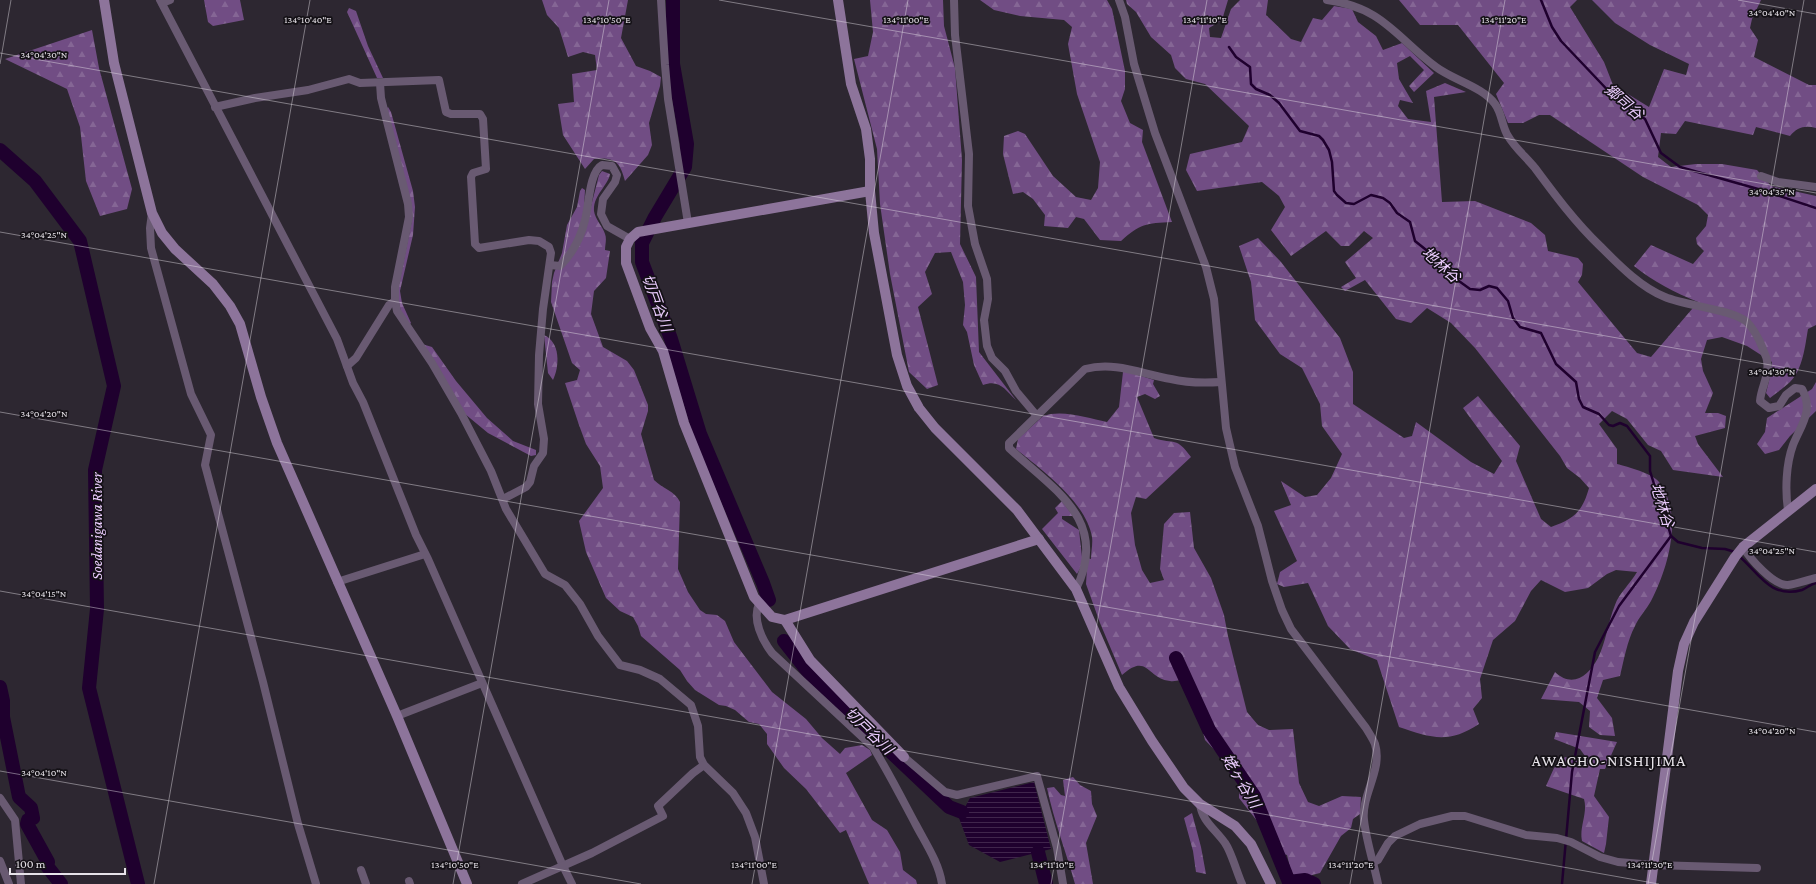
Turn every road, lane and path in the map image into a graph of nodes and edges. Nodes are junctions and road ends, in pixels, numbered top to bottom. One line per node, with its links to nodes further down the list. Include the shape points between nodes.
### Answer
1 (104, 0): 13 (street, via 114,63)
2 (661, 0): 14 (street, via 668,99)
3 (838, 0): 12 (street, via 850,84 866,129 870,159)
4 (954, 0): 20 (street, via 955,35 969,154 968,206 974,244 987,279 988,299 984,320 987,346 992,358)
5 (1119, 0): 19 (street, via 1134,64 1155,133 1206,267 1214,299)
6 (1327, 0): 23 (street, via 1345,2 1368,12 1391,27 1436,67 1484,93 1495,104 1507,136 1559,202 1615,261 1646,286 1664,297 1725,312 1746,322 1758,336 1767,361 1767,375 1760,401 1769,408 1779,406 1786,395 1795,388 1802,389 1808,399 1805,422 1793,445 1787,473)
7 (164, 1): 9 (street)
8 (380, 83): 9 (street, via 360,83 349,79 308,90); 16 (street, via 439,80 446,112 480,114 483,119 486,169 473,173 471,177 475,244 479,248 529,240 539,241 549,247); 17 (street, via 381,98 408,204 409,217 395,287)
9 (215, 107): 18 (street, via 337,339)
10 (1761, 176): 11 (street, via 1778,182)
11 (1816, 187)
12 (870, 191): 14 (street); 24 (street, via 874,233 896,348 907,386 919,408 936,428 1017,510)
13 (152, 213): 28 (street, via 162,233 175,250 213,284 240,324 277,443); 46 (street, via 151,248 191,394 211,435 205,465 298,824)
14 (688, 223): 15 (street, via 638,232)
15 (630, 239): 16 (street, via 607,226 601,214 602,199 615,182 617,175 612,166 602,165 595,172 579,239 569,257 560,266); 30 (street, via 626,247 626,263 650,328 663,351 684,424)
16 (550, 265): 22 (street, via 539,355 538,404 544,438 543,453 534,466 526,487)
17 (395, 301): 18 (street, via 389,305 356,358); 22 (street, via 397,311 432,363 461,413 491,471)
18 (347, 366): 26 (street)
19 (1221, 382): 20 (street, via 1172,380 1131,369 1098,365 1085,369 1074,378); 39 (street, via 1226,428 1235,467 1258,526 1282,610 1291,629 1366,728 1375,745 1377,756 1365,805 1364,820)
20 (1037, 416): 29 (street, via 1009,443 1009,448 1064,498 1085,531 1087,557 1082,578)
21 (1816, 489): 23 (street)
22 (502, 499): 35 (street, via 545,574 565,585 620,665 660,679 692,705 698,726 700,756)
23 (1788, 510): 25 (street)
24 (1039, 539): 29 (street); 31 (street)
25 (1740, 552): 27 (street, via 1749,556 1778,583 1788,585); 40 (street, via 1694,622 1684,644 1677,678)
26 (425, 554): 28 (street); 32 (street)
27 (1816, 578)
28 (337, 582): 33 (street)
29 (1076, 589): 37 (street, via 1119,687 1184,788)
30 (759, 604): 31 (street, via 772,617); 52 (street, via 755,612 763,642 873,747 930,850 940,871)
31 (785, 620): 34 (street, via 810,660)
32 (482, 683): 33 (street); 41 (street)
33 (397, 716): 48 (street)
34 (904, 757): 53 (street, via 945,792 957,795 1037,776 1057,848)
35 (704, 765): 41 (street, via 658,806 663,816); 51 (street, via 733,793 746,813 755,837)
36 (0, 798): 45 (street, via 15,820)
37 (1200, 804): 54 (street, via 1201,812 1212,829 1226,844); 55 (street, via 1235,826 1251,844)
38 (0, 861): 44 (street)
39 (1374, 862): 40 (street, via 1396,836 1420,824 1459,816 1535,837 1557,838 1618,862); 56 (street)
40 (1653, 865): 42 (street); 57 (street)
41 (563, 866): 49 (street); 50 (street)
42 (1757, 868)
43 (361, 870): 47 (street)
44 (9, 884)
45 (21, 884)
46 (316, 884)
47 (366, 884)
48 (467, 884)
49 (522, 884)
50 (572, 884)
51 (764, 884)
52 (942, 884)
53 (1063, 884)
54 (1242, 884)
55 (1271, 884)
56 (1378, 884)
57 (1651, 884)

